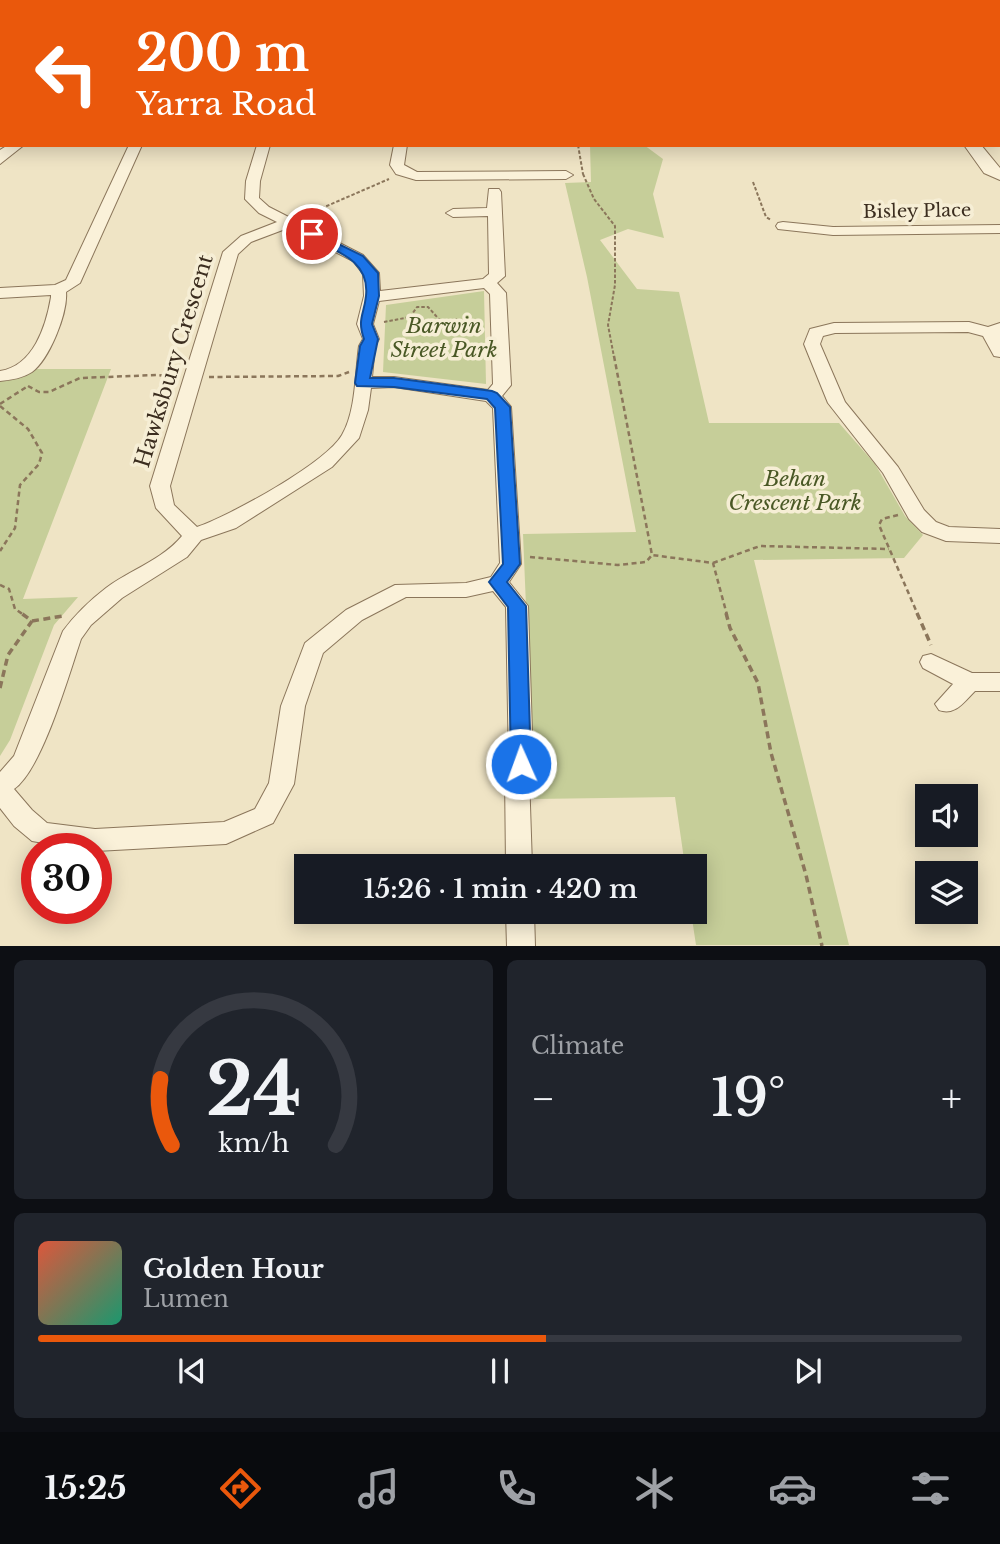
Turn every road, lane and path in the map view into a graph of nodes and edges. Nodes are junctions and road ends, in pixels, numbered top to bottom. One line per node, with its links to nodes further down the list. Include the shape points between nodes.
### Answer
1 (15, 147): 7 (street)
2 (135, 147): 21 (street, via 72,283)
3 (263, 147): 16 (street, via 252,199)
4 (401, 147): 9 (street, via 397,165 416,176)
5 (579, 147): 8 (path)
6 (974, 147): 10 (street)
7 (0, 160)
8 (583, 174): 9 (path); 44 (path, via 594,199 615,226 615,285 608,326)
9 (566, 175)
10 (1000, 175)
11 (396, 176): 16 (path)
12 (753, 183): 17 (path, via 766,217)
13 (494, 192): 14 (street)
14 (494, 212): 15 (street); 20 (street, via 497,276)
15 (453, 213)
16 (289, 223): 23 (street, via 358,258 371,273); 39 (street, Hawksbury Crescent, via 247,239 231,252 193,369 195,384 159,496 164,508)
17 (783, 226): 19 (street)
18 (1000, 229): 19 (street, Bisley Place)
19 (833, 231)
20 (488, 283): 23 (street); 28 (street, via 498,293)
21 (58, 290): 22 (street); 31 (street, via 57,312 31,364)
22 (0, 293)
23 (372, 296): 32 (street, via 365,324 371,339)
24 (410, 317): 26 (path); 27 (path); 27 (path, via 425,305 434,308)
25 (459, 319): 27 (path)
26 (380, 322)
27 (442, 323): 28 (path, via 458,330)
28 (499, 326): 36 (street, via 502,385)
29 (994, 330): 30 (street); 38 (street, via 835,328 816,333 812,344 836,403 891,471)
30 (1000, 352)
31 (0, 376)
32 (359, 376): 34 (path); 36 (street); 39 (street, via 359,410 350,439 325,463 229,523)
33 (184, 378): 35 (path, via 79,378 49,393)
34 (198, 378)
35 (28, 386)
36 (492, 396): 43 (street, via 502,407)
37 (0, 406): 42 (path, via 12,412 42,450 41,460 19,487 19,518)
38 (916, 514): 40 (street, via 929,527 946,534); 41 (path, via 882,519 879,525)
39 (194, 535): 55 (street, via 180,552 114,593 83,620 71,637 25,759)
40 (1000, 536)
41 (889, 549): 45 (path, via 760,545); 50 (path, via 930,645 954,658)
42 (0, 551)
43 (510, 554): 44 (path, via 618,565 646,562); 46 (street, via 511,564)
44 (652, 555): 45 (path)
45 (713, 563): 59 (path, via 730,628 758,683 771,753)
46 (498, 582): 55 (street, via 466,590 403,590 354,615 313,649 293,706 281,783 264,816 226,833 95,840 41,833); 56 (street, via 517,606)
47 (0, 585): 49 (path, via 9,589 22,617)
48 (70, 617): 49 (path)
49 (32, 621): 53 (path, via 5,661 7,674)
50 (938, 665): 51 (street)
51 (969, 682): 52 (street); 54 (street)
52 (1000, 682)
53 (0, 688)
54 (947, 704)
55 (0, 788)
56 (519, 854)
57 (520, 924): 58 (street)
58 (521, 946)
59 (822, 946)

